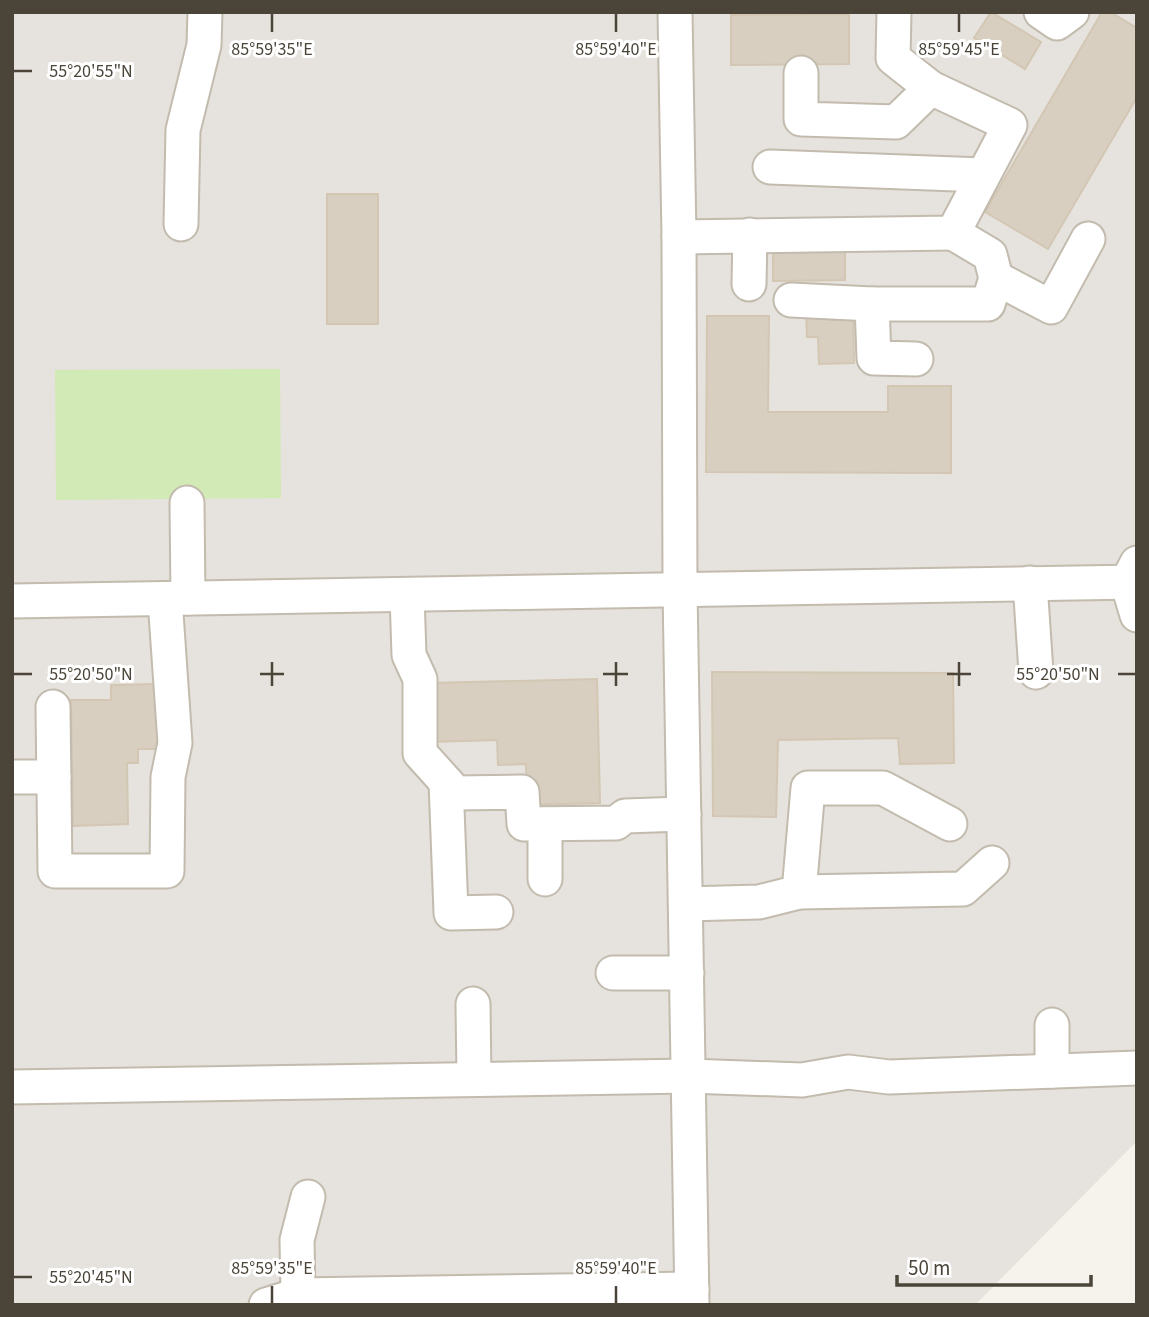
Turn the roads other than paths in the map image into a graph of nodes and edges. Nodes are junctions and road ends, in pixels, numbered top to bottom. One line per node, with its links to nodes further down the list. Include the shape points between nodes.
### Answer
1 (205, 12): 10 (lane, via 204,45 183,130)
2 (675, 12): 13 (lane)
3 (894, 12): 7 (lane, via 893,58)
4 (1041, 12): 5 (lane, via 1056,23)
5 (1072, 12)
6 (801, 73): 7 (lane, via 801,119 896,122)
7 (931, 88): 9 (lane, via 1010,125)
8 (770, 167): 9 (lane)
9 (983, 175): 11 (lane)
10 (181, 224)
11 (953, 233): 12 (lane); 15 (lane, via 990,255)
12 (750, 235): 13 (lane); 16 (lane)
13 (679, 237): 23 (lane)
14 (1088, 239): 15 (lane, via 1051,307)
15 (996, 278): 18 (lane, via 988,304)
16 (749, 284)
17 (791, 300): 18 (lane)
18 (872, 304): 19 (lane, via 874,358)
19 (916, 359)
20 (187, 503): 25 (lane)
21 (1133, 576): 22 (lane); 27 (lane)
22 (1030, 583): 23 (lane); 28 (lane)
23 (680, 590): 24 (lane); 33 (lane)
24 (407, 595): 25 (lane); 32 (lane, via 409,655 420,679 420,753)
25 (176, 598): 26 (lane); 31 (lane, via 175,744 168,777 167,871 55,871)
26 (12, 601)
27 (1137, 615)
28 (1036, 672)
29 (52, 708): 31 (lane)
30 (12, 777): 31 (lane)
31 (54, 777)
32 (446, 782): 34 (lane, via 456,793 522,792 524,824); 40 (lane, via 450,913)
33 (684, 814): 34 (lane, via 625,816 616,823); 39 (lane)
34 (545, 824): 37 (lane)
35 (950, 824): 38 (lane, via 883,788 808,788)
36 (992, 863): 38 (lane, via 963,889)
37 (545, 879)
38 (799, 891): 39 (lane, via 760,902)
39 (686, 904): 42 (lane)
40 (496, 912)
41 (613, 973): 42 (lane)
42 (687, 973): 47 (lane)
43 (473, 1004): 48 (lane)
44 (1052, 1025): 46 (lane)
45 (1137, 1068): 46 (lane)
46 (1052, 1071): 47 (lane, via 889,1077 848,1072 802,1080)
47 (689, 1076): 48 (lane); 51 (lane)
48 (474, 1079): 49 (lane)
49 (12, 1087)
50 (308, 1197): 53 (lane)
51 (692, 1297): 52 (lane)
52 (543, 1298): 53 (lane)
53 (280, 1301)

